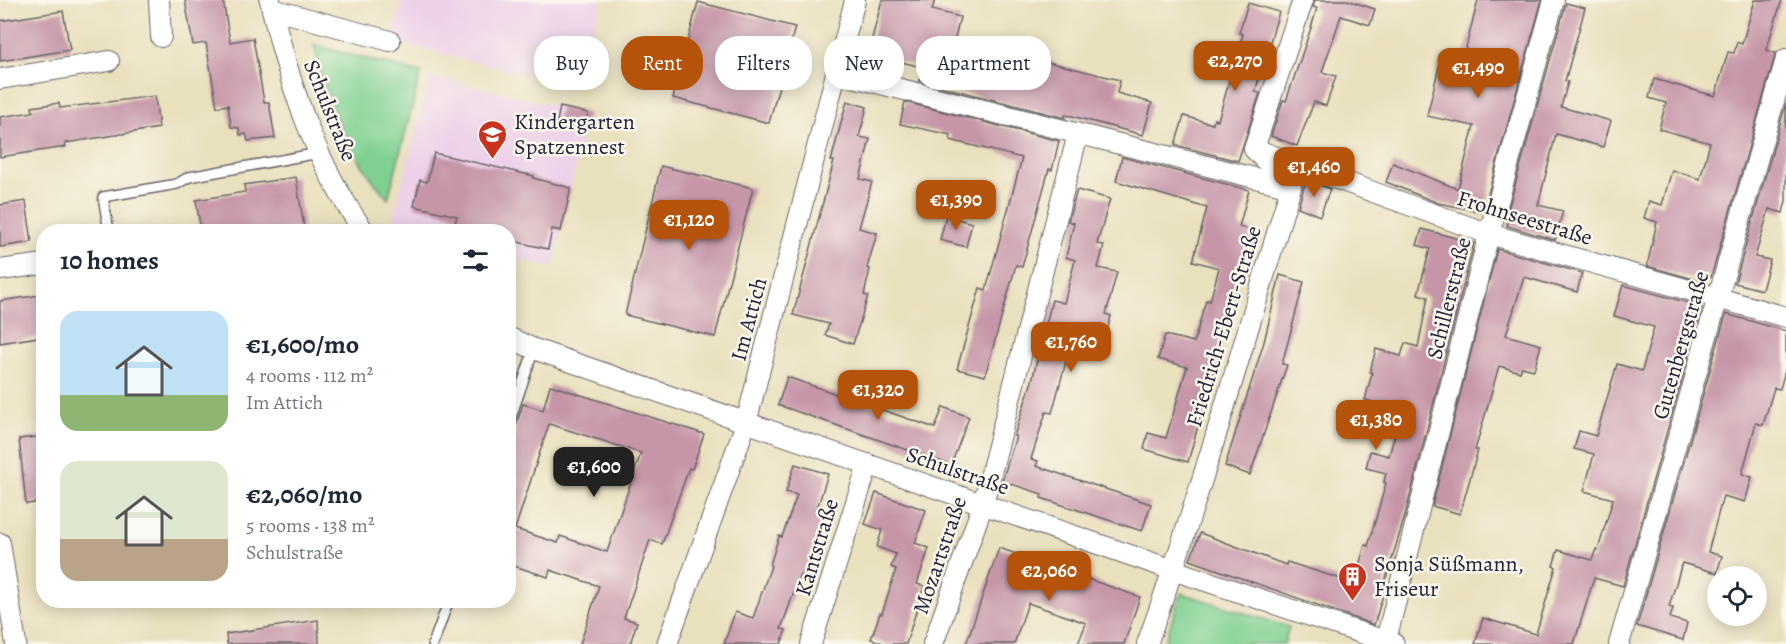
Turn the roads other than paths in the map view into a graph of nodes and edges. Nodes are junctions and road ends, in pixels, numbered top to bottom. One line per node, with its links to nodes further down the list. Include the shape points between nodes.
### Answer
1 (159, 0): 7 (street)
2 (855, 0): 6 (street, Im Attich)
3 (1303, 0): 15 (street)
4 (1554, 0): 20 (street, Schillerstraße)
5 (271, 5): 8 (street); 16 (street, Schulstraße, via 299,106)
6 (846, 36)
7 (161, 37)
8 (390, 40)
9 (1786, 59): 23 (street, Gutenbergstraße)
10 (108, 61): 11 (street)
11 (0, 79)
12 (833, 90): 28 (street, Im Attich)
13 (904, 90): 14 (street)
14 (1078, 134): 17 (street); 30 (street, Mozartstraße)
15 (1254, 149): 17 (street); 20 (street, Frohnseestraße)
16 (319, 153): 18 (lane, via 103,197); 19 (street, Schulstraße)
17 (1291, 187): 32 (street, Friedrich-Ebert-Straße)
18 (108, 224)
19 (359, 224)
20 (1489, 234): 23 (street, Frohnseestraße); 34 (street, Schillerstraße)
21 (36, 265): 22 (street)
22 (0, 270)
23 (1718, 297): 24 (street, Frohnseestraße); 41 (street, Gutenbergstraße)
24 (1786, 317)
25 (516, 340): 26 (street, Schulstraße)
26 (534, 348): 27 (lane); 28 (street, Schulstraße)
27 (516, 402)
28 (746, 423): 29 (street, Schulstraße); 37 (street, Im Attich)
29 (868, 464): 30 (street, Schulstraße); 38 (street, Kantstraße)
30 (983, 504): 32 (street, Schulstraße); 39 (street, Mozartstraße)
31 (0, 543): 35 (street)
32 (1173, 570): 34 (street, Schulstraße); 40 (street, Friedrich-Ebert-Straße)
33 (446, 608): 36 (lane)
34 (1389, 643)
35 (16, 644)
36 (433, 644)
37 (667, 644)
38 (811, 644)
39 (933, 644)
40 (1147, 644)
41 (1619, 644)

